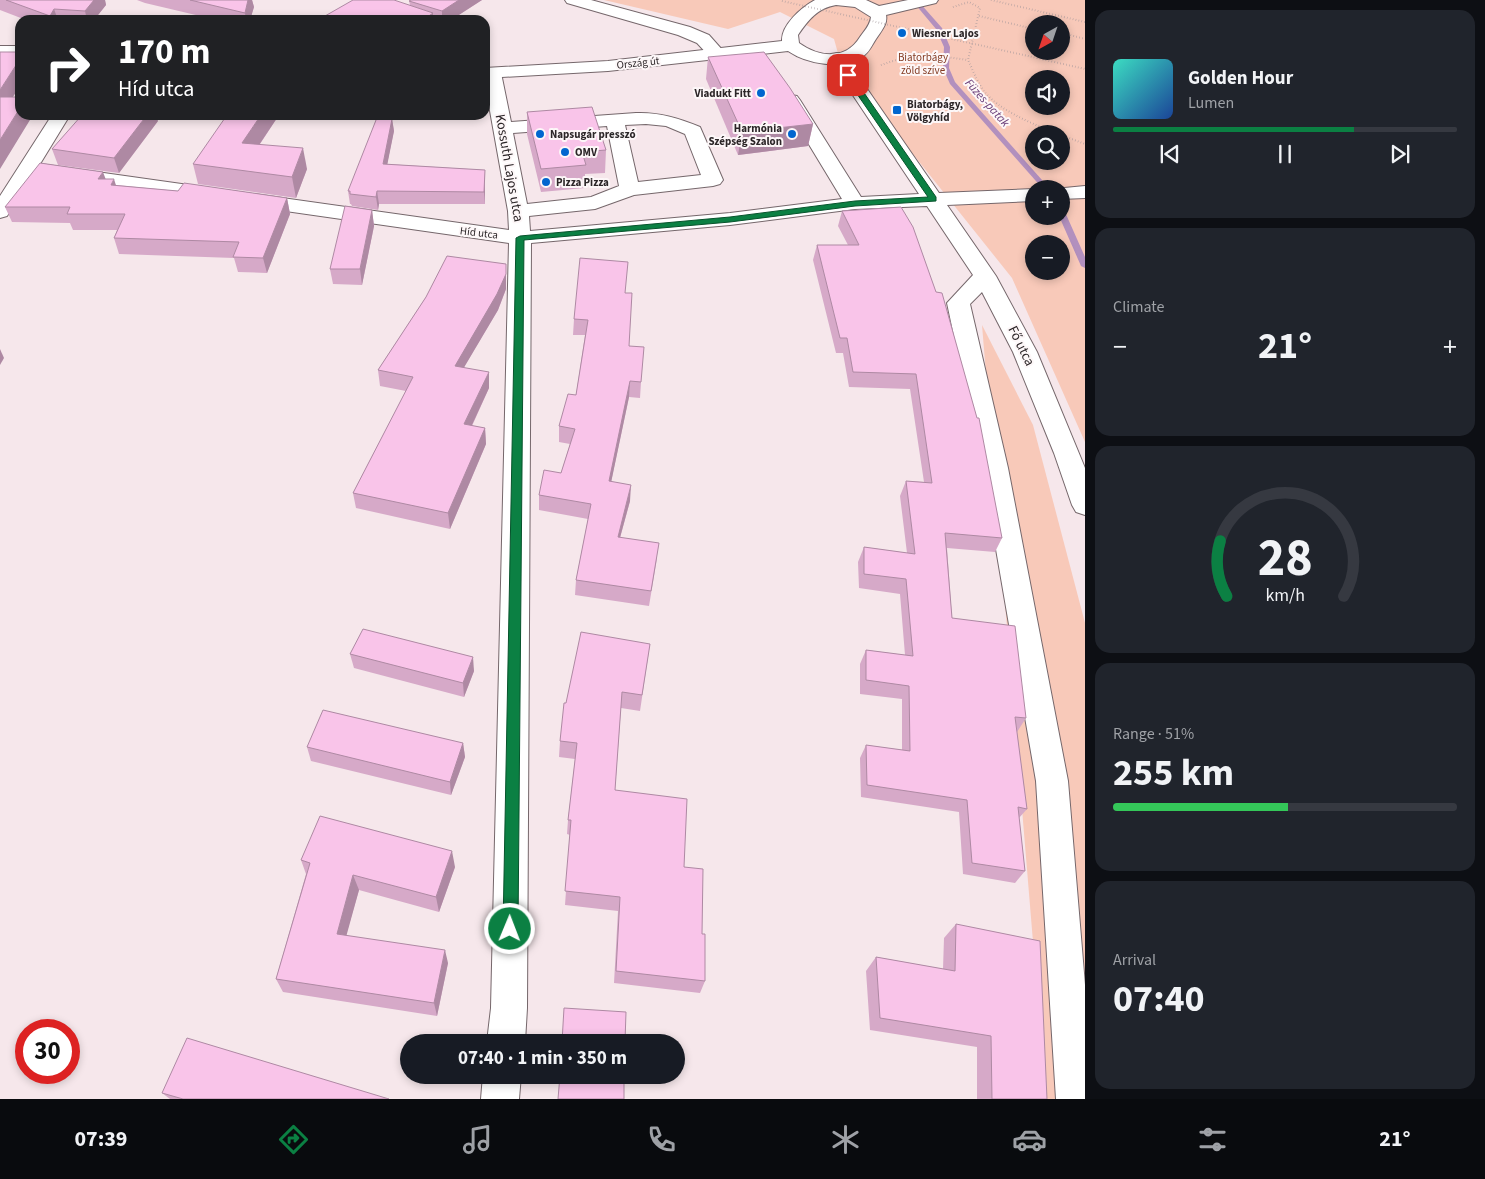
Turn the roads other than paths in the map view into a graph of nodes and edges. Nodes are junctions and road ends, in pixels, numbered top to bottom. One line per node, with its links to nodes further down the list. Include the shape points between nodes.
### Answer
1 (573, 0): 7 (street, via 684,31 703,39)
2 (930, 0): 3 (street)
3 (876, 12): 4 (street, via 849,1 818,3 793,30 789,39); 8 (street, via 879,22 861,49 850,56)
4 (791, 44): 7 (street, Ország út); 8 (street, via 805,54)
5 (0, 51): 6 (street)
6 (15, 51)
7 (716, 53): 9 (street, Ország út, via 608,66)
8 (837, 58): 19 (street, Fő utca)
9 (490, 73)
10 (490, 77): 14 (street, Kossuth Lajos utca)
11 (781, 83): 20 (street)
12 (58, 120): 15 (street)
13 (615, 120): 14 (street); 16 (street); 18 (street, via 646,117 672,121 693,131)
14 (503, 128): 22 (street, Kossuth Lajos utca)
15 (27, 168): 21 (street); 22 (street, Híd utca)
16 (630, 189): 18 (street); 22 (street, via 596,204)
17 (1025, 195): 19 (street)
18 (722, 199): 20 (street, Híd utca); 22 (street, Híd utca)
19 (933, 199): 20 (street, Híd utca); 23 (street, Fő utca)
20 (855, 203)
21 (0, 212)
22 (519, 224): 25 (street, Kossuth Lajos utca)
23 (985, 276): 24 (street, Fő utca, via 1025,352); 28 (street, via 958,303 995,468 1052,781)
24 (1085, 505)
25 (507, 1034)
26 (501, 1084): 27 (street)
27 (500, 1099)
28 (1075, 1099)

